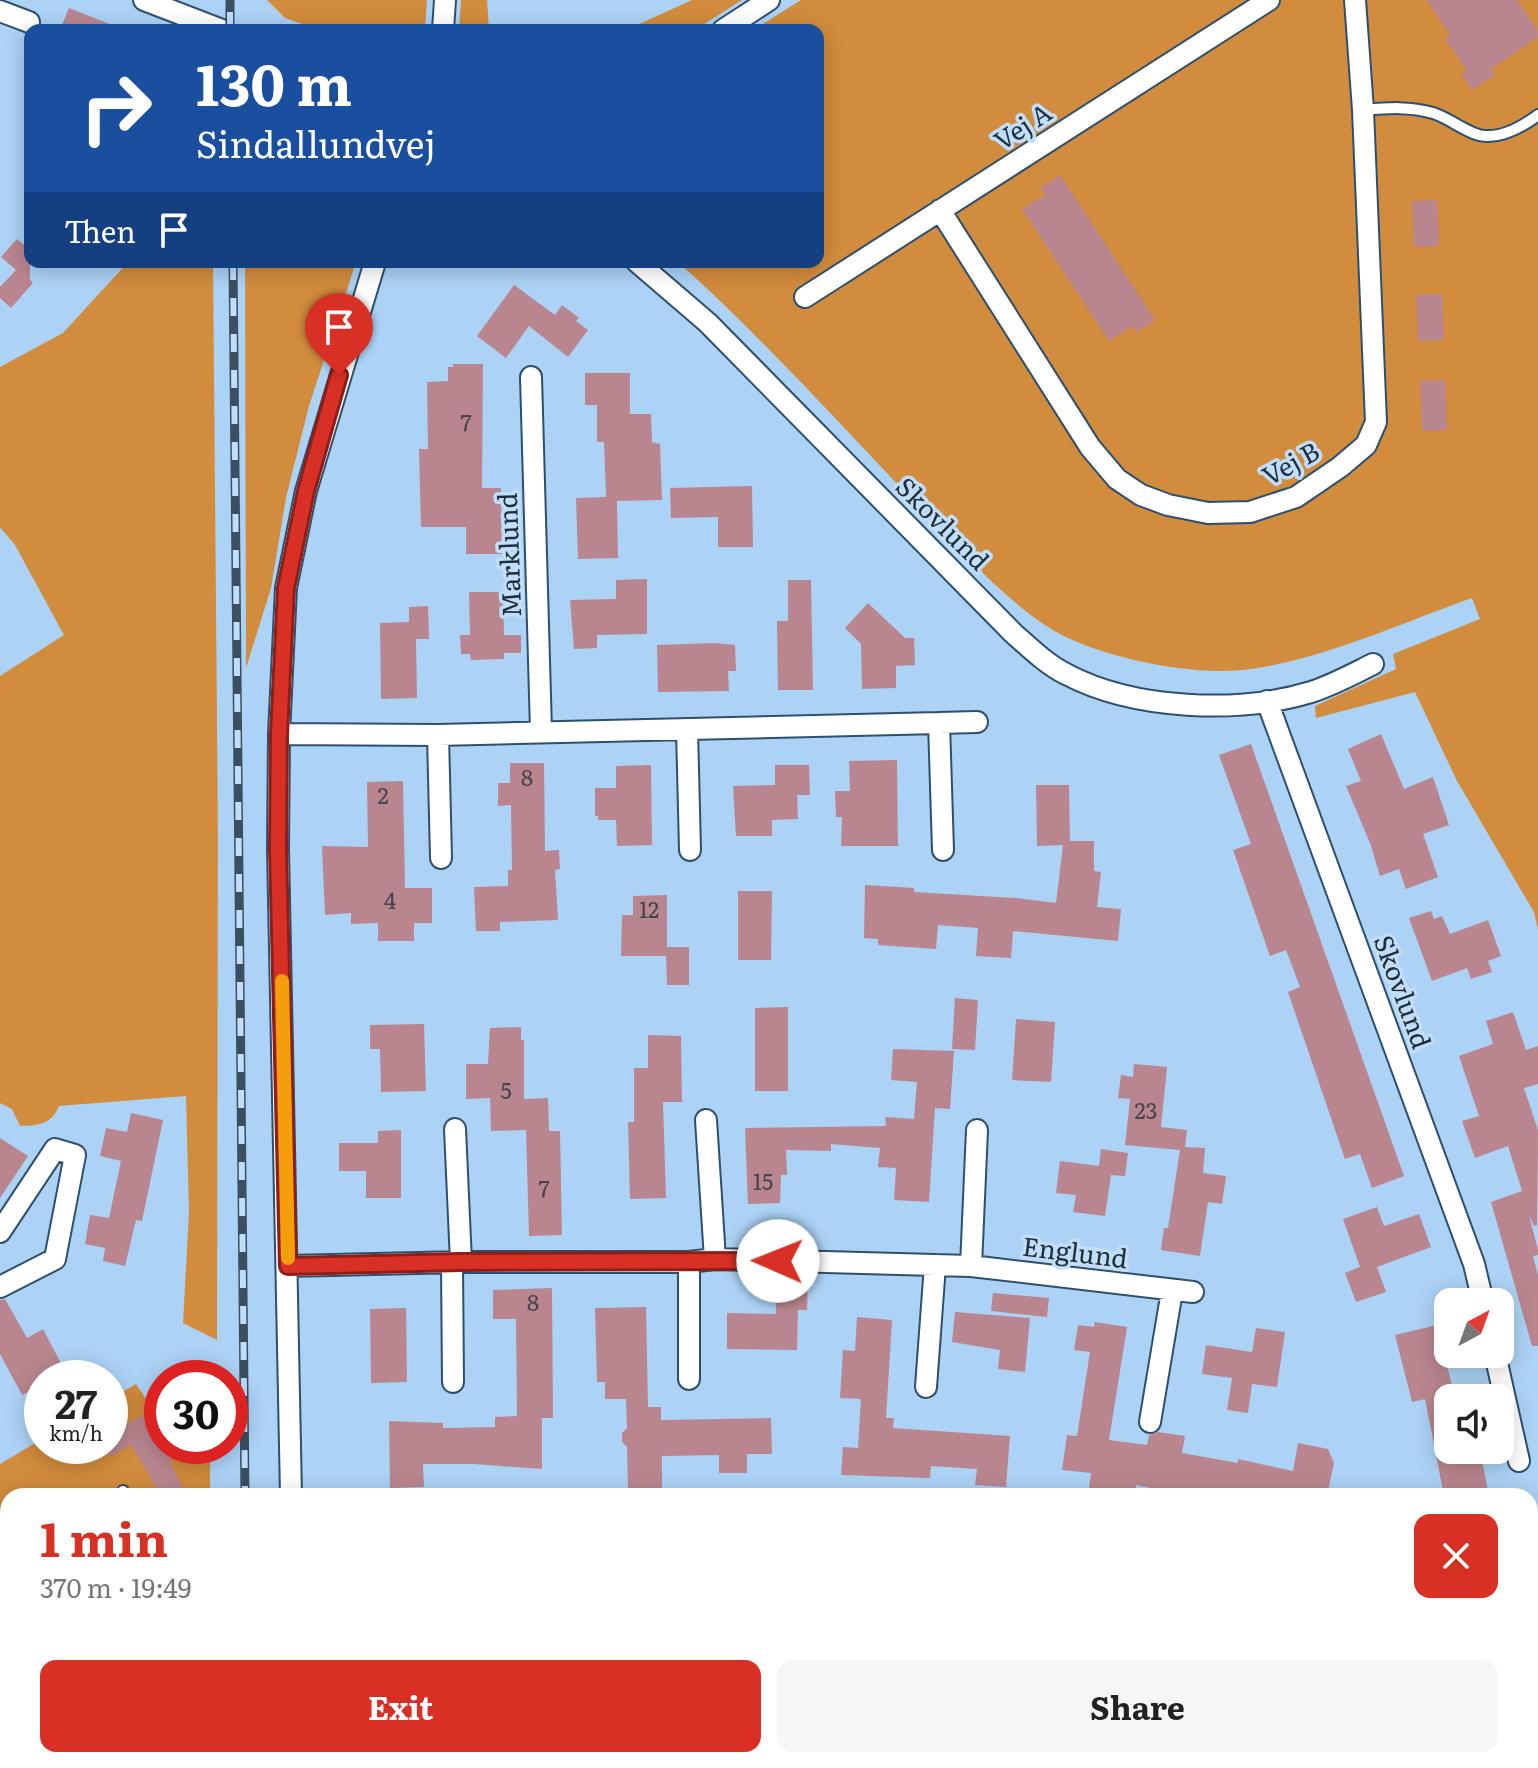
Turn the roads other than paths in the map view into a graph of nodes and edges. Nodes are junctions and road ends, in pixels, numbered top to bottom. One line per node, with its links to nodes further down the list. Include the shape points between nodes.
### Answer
1 (144, 0): 8 (street)
2 (445, 0): 9 (street)
3 (769, 0): 10 (street)
4 (1269, 0): 13 (street, Vej A)
5 (1355, 0): 11 (street, Vej B)
6 (0, 11): 7 (street)
7 (29, 22)
8 (206, 24)
9 (443, 24)
10 (732, 24)
11 (1363, 110): 12 (lane, via 1400,107 1433,113 1479,135 1521,128); 13 (street, Vej B, via 1376,422 1366,445 1340,467 1296,497 1250,512 1208,513 1168,505 1117,479 1090,447)
12 (1538, 115)
13 (940, 210): 16 (street, Vej A)
14 (373, 268): 24 (street, via 306,491 286,588)
15 (644, 268): 19 (street, Skovlund, via 708,323 1043,659 1117,694 1217,706)
16 (805, 297)
17 (531, 377): 23 (street, Marklund)
18 (1373, 664): 19 (street, Skovlund, via 1324,687)
19 (1267, 701): 40 (street, Skovlund)
20 (977, 722): 21 (street)
21 (939, 723): 22 (street); 27 (street)
22 (687, 729): 23 (street); 26 (street)
23 (541, 731): 25 (street)
24 (279, 734): 25 (street); 37 (street)
25 (438, 735): 28 (street)
26 (690, 850)
27 (943, 850)
28 (441, 858)
29 (706, 1120): 33 (street)
30 (455, 1129): 35 (street)
31 (977, 1130): 38 (street)
32 (0, 1232): 39 (street, via 55,1149 75,1155 55,1259)
33 (715, 1259): 34 (street, Englund); 36 (street, Englund)
34 (689, 1262): 35 (street, Englund); 44 (street)
35 (456, 1263): 37 (street, Englund); 45 (street)
36 (935, 1265): 38 (street, Englund); 46 (street)
37 (288, 1266): 49 (street)
38 (971, 1266): 41 (street, Englund)
39 (0, 1287)
40 (1480, 1288)
41 (1172, 1291): 42 (street, Englund); 47 (street)
42 (1193, 1292)
43 (1498, 1368): 48 (street)
44 (689, 1379)
45 (453, 1382)
46 (926, 1387)
47 (1150, 1422)
48 (1519, 1461)
49 (291, 1488)

